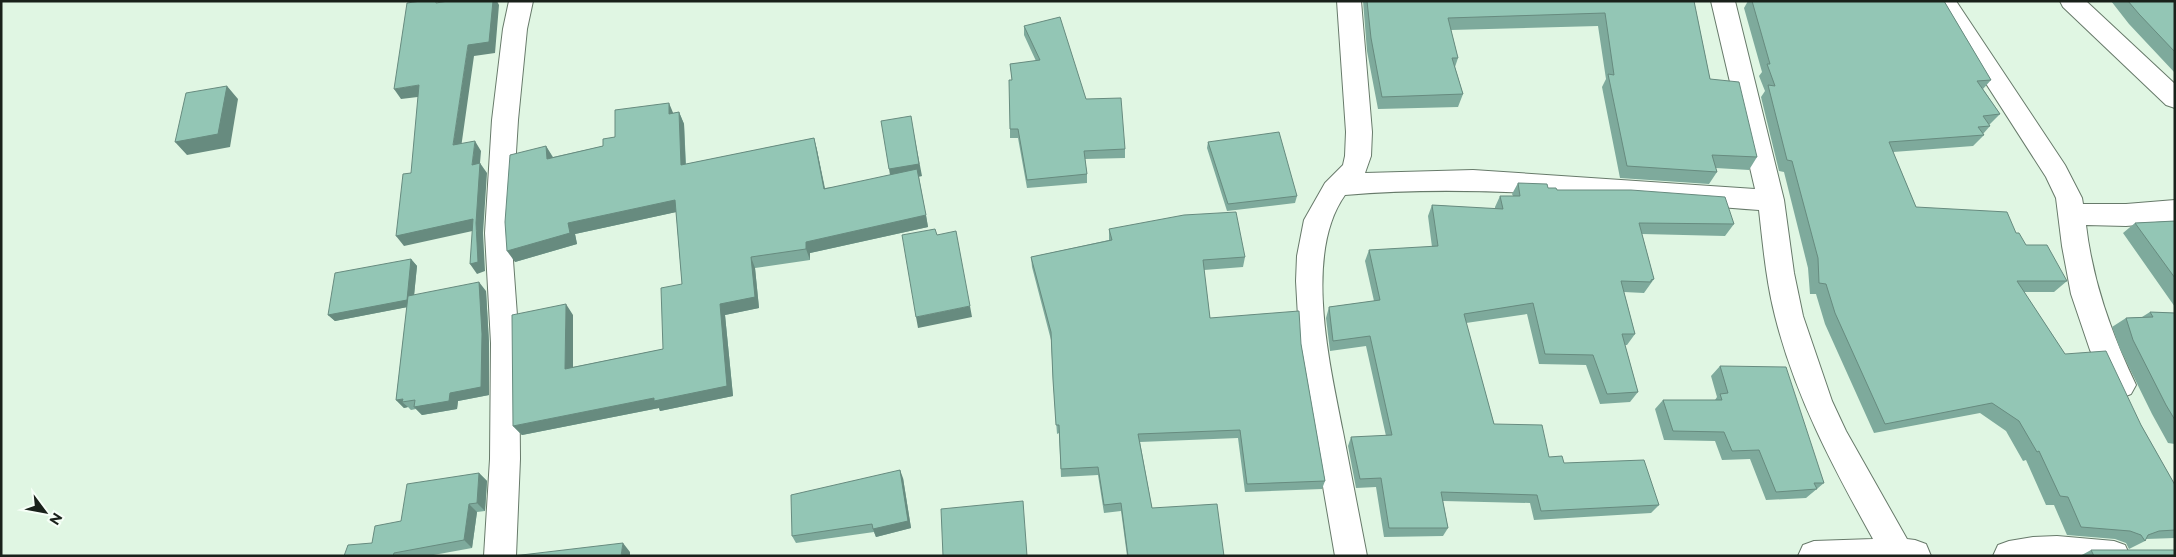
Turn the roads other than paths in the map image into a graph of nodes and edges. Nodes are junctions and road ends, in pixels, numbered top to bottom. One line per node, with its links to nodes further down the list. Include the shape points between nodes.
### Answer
1 (521, 1): 13 (street, via 505,120 498,233 505,343 505,459)
2 (1349, 1): 7 (street, via 1359,152 1354,170)
3 (1723, 1): 8 (street)
4 (1944, 1): 10 (street, via 2056,172 2069,198)
5 (2071, 1): 6 (street)
6 (2175, 99)
7 (1338, 185): 8 (street, via 1435,179 1481,180); 14 (street, via 1326,202 1315,230 1310,263 1310,326)
8 (1771, 200): 12 (street, via 1780,272 1790,316 1817,401 1835,441)
9 (2175, 211): 10 (street, via 2126,215)
10 (2072, 214): 11 (street, via 2085,294 2104,350)
11 (2132, 408)
12 (1905, 555): 15 (street)
13 (500, 556)
14 (1351, 556)
15 (1814, 556)
16 (2009, 556): 17 (street, via 2057,551)
17 (2114, 556)

